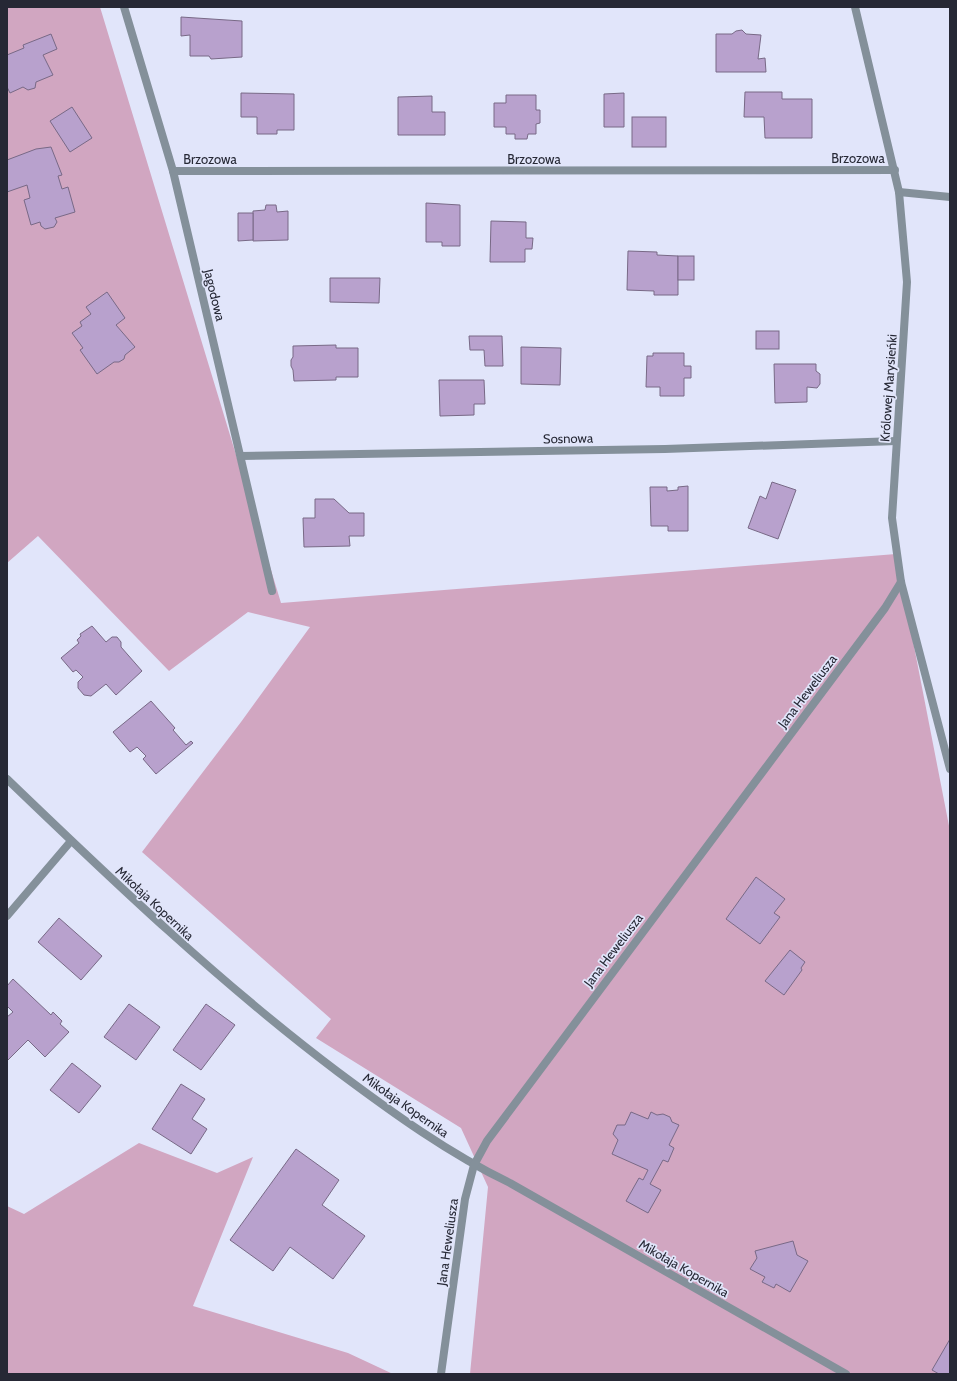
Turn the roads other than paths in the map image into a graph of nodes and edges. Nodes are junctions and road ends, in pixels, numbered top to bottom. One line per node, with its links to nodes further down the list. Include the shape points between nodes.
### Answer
1 (124, 7): 4 (street, Jagodowa)
2 (855, 7): 3 (street, Królowej Marysieńki)
3 (895, 170): 4 (street, Brzozowa); 5 (street, Królowej Marysieńki)
4 (173, 171): 8 (street, Jagodowa)
5 (899, 192): 6 (street); 7 (street, Królowej Marysieńki, via 907,282)
6 (950, 197)
7 (896, 441): 8 (street, Sosnowa, via 665,449); 9 (street, Królowej Marysieńki, via 892,518)
8 (241, 456): 10 (street, Jagodowa)
9 (901, 582): 11 (street, Królowej Marysieńki); 15 (street, Jana Heweliusza, via 885,608 487,1141)
10 (272, 591)
11 (950, 769)
12 (7, 779): 13 (street, Mikołaja Kopernika)
13 (71, 841): 14 (street); 15 (street, Mikołaja Kopernika, via 176,940 289,1035 404,1122)
14 (7, 916)
15 (474, 1166): 16 (street, Jana Heweliusza, via 465,1199); 17 (street, Mikołaja Kopernika, via 510,1182)
16 (441, 1374)
17 (846, 1374)

